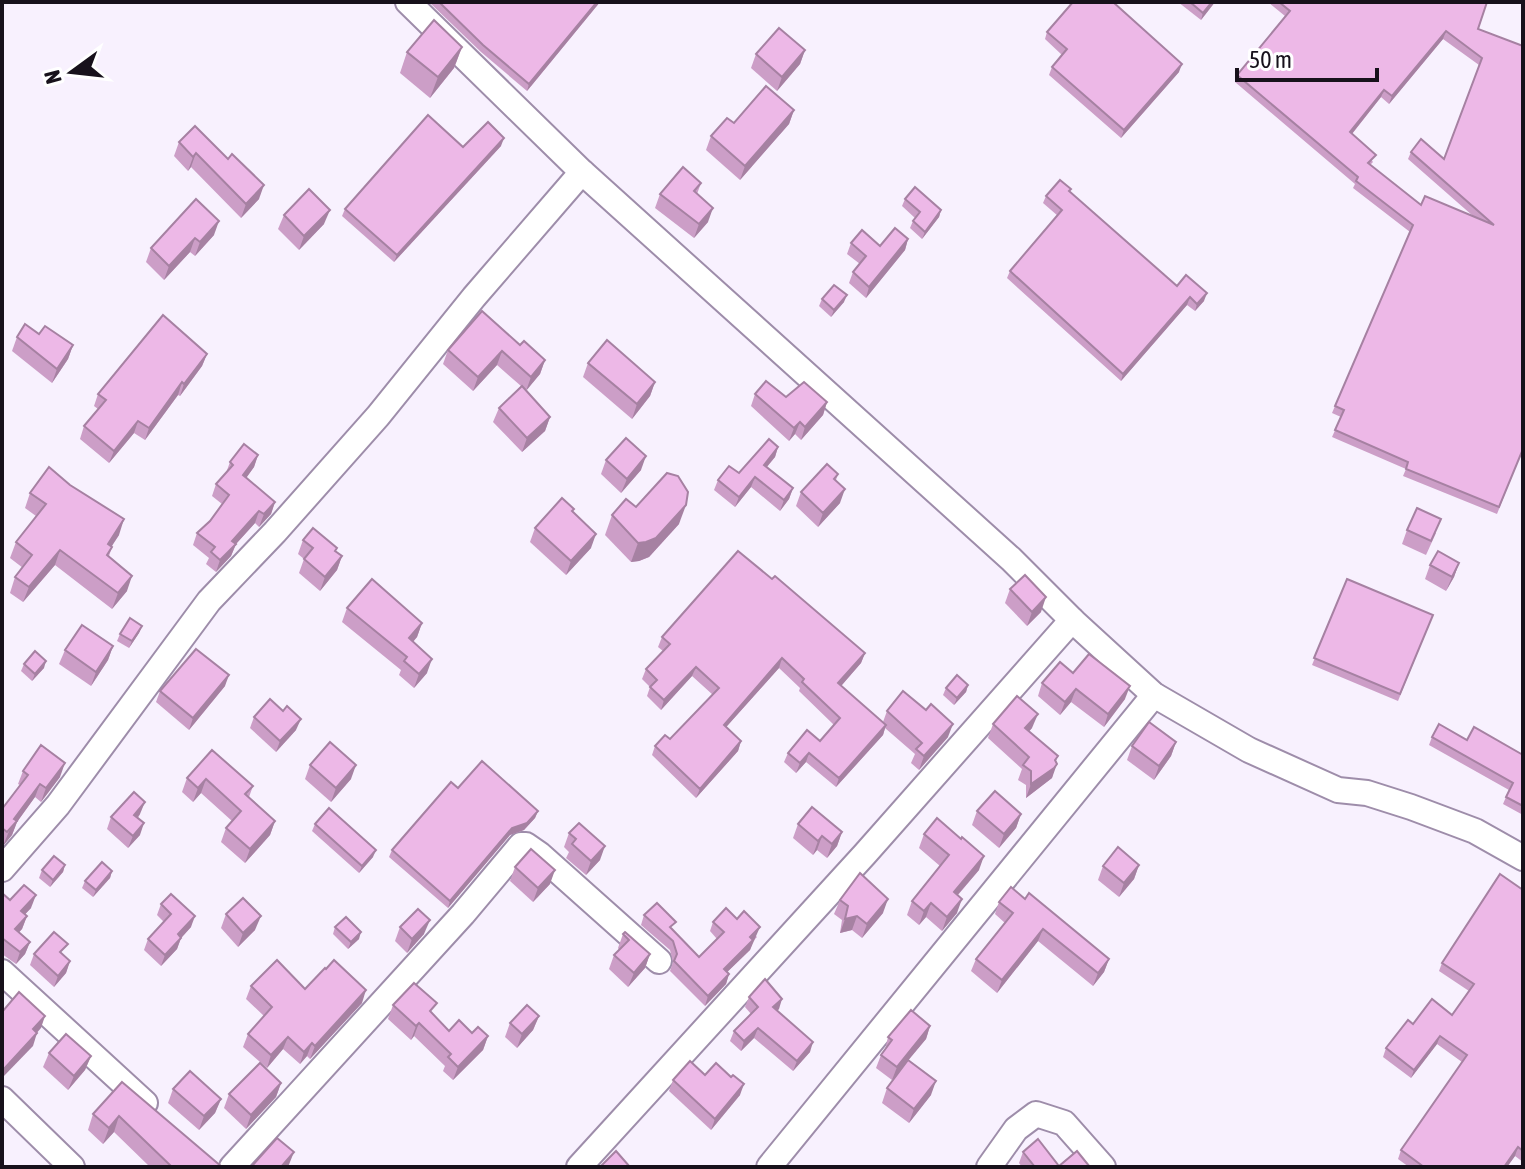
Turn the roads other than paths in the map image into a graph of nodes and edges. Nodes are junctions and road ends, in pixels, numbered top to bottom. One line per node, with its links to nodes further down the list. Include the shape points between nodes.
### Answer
1 (408, 2): 2 (street)
2 (582, 172): 3 (street); 6 (street, via 378,416 209,601 58,805)
3 (1072, 620): 4 (street); 13 (street)
4 (1154, 695): 5 (street, via 1249,750 1338,790 1367,793 1475,831); 14 (street)
5 (1523, 858)
6 (2, 869)
7 (659, 961): 12 (street, via 539,854 521,845)
8 (2, 972): 10 (street)
9 (2, 1099): 11 (street)
10 (162, 1118)
11 (72, 1167)
12 (232, 1167)
13 (579, 1167)
14 (769, 1167)
15 (989, 1167): 16 (street, via 1016,1129 1036,1114 1064,1123)
16 (1103, 1167)

